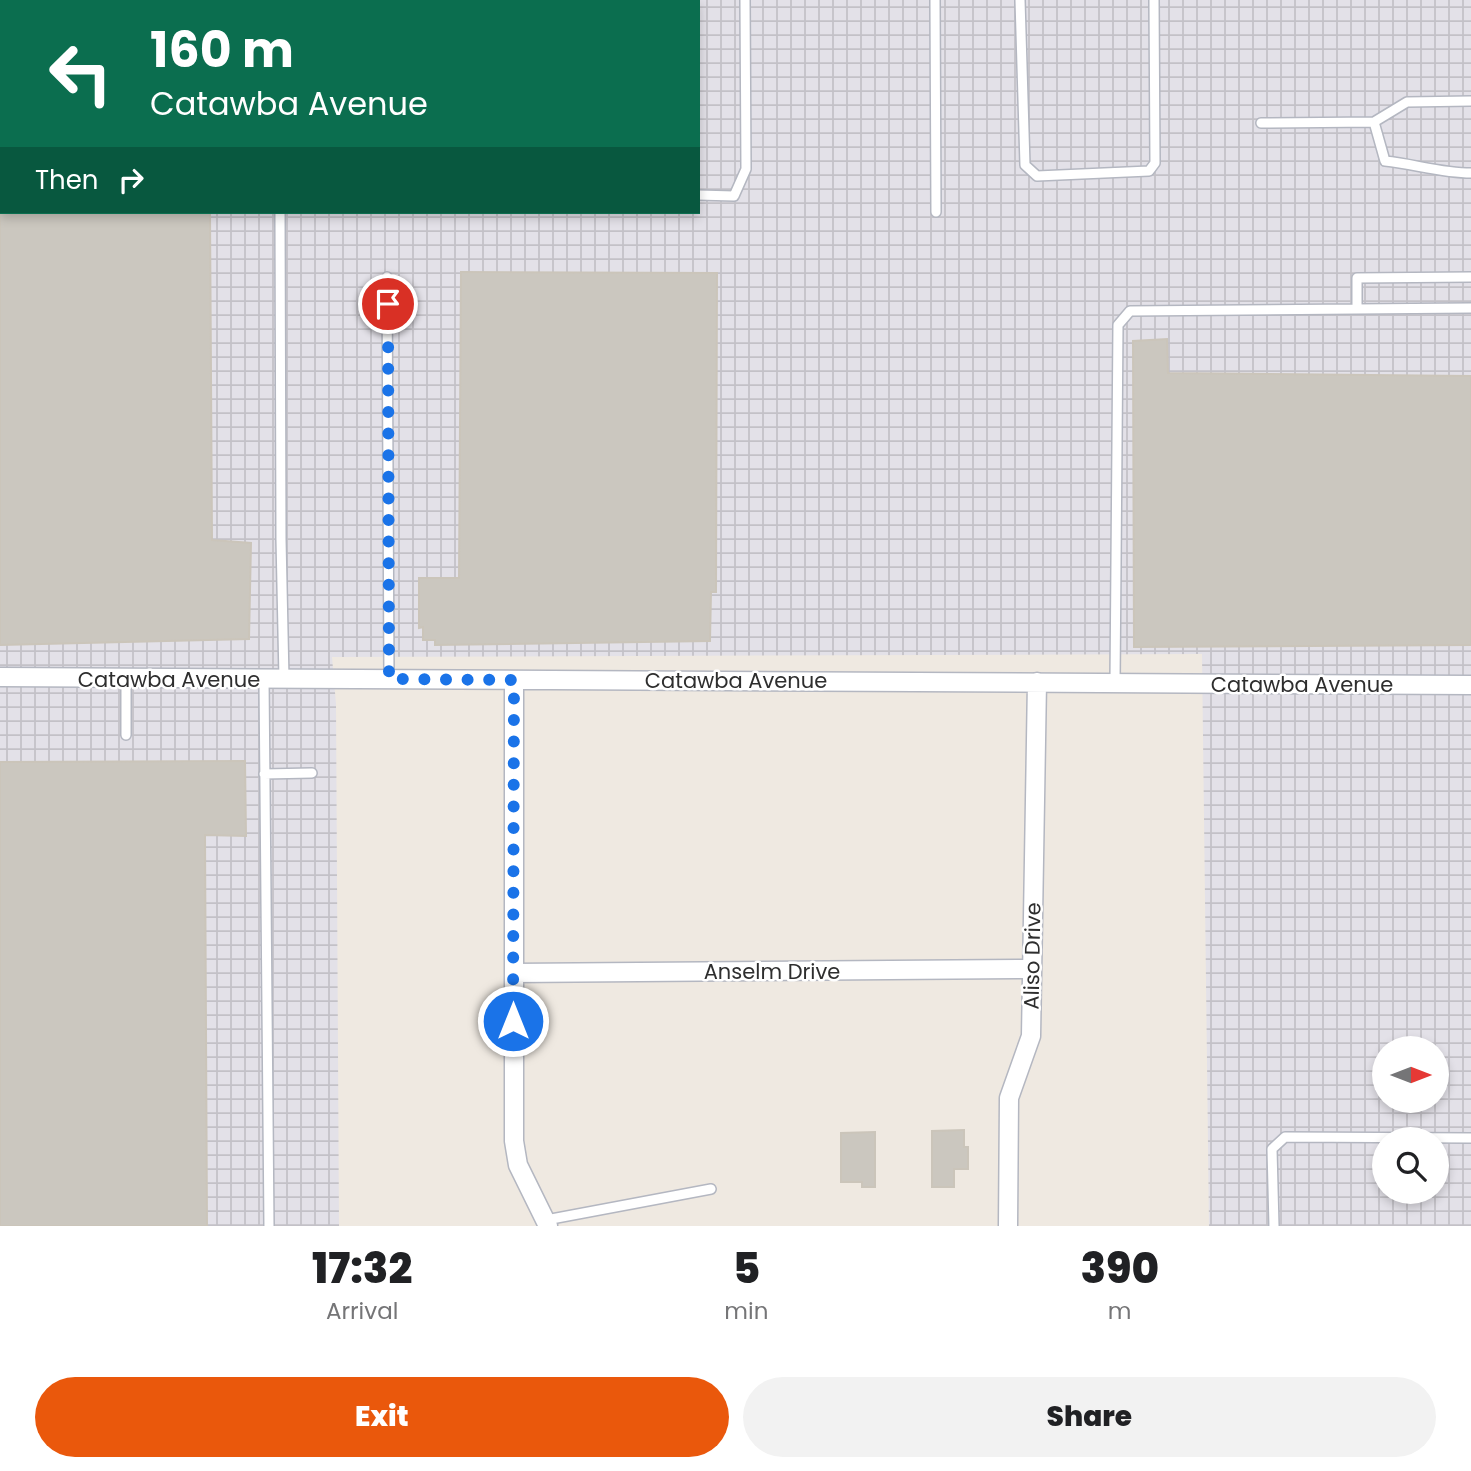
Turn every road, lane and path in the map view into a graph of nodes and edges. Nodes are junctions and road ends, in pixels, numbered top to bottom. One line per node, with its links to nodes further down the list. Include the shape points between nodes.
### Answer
1 (745, 0): 9 (lane, via 746,169 734,195)
2 (934, 0): 10 (lane)
3 (1020, 0): 4 (lane, via 1025,164 1037,176 1150,171 1155,163)
4 (1154, 0)
5 (1471, 101): 7 (lane, via 1407,102)
6 (1261, 122): 7 (lane)
7 (1374, 122): 8 (lane, via 1385,161)
8 (1471, 173)
9 (700, 195)
10 (936, 212)
11 (280, 214): 19 (lane)
12 (387, 277): 20 (lane)
13 (1471, 278): 14 (lane, via 1357,278)
14 (1357, 309): 15 (lane); 23 (lane, via 1130,311 1118,325)
15 (1471, 309)
16 (0, 677): 17 (street, Catawba Avenue)
17 (126, 678): 18 (street, Catawba Avenue); 25 (lane)
18 (264, 679): 19 (street, Catawba Avenue); 27 (lane)
19 (284, 679): 20 (street, Catawba Avenue)
20 (389, 679): 21 (street, Catawba Avenue)
21 (514, 680): 22 (street, Catawba Avenue); 29 (street)
22 (1037, 682): 23 (street, Catawba Avenue); 28 (street, Aliso Drive)
23 (1115, 682): 24 (street, Catawba Avenue)
24 (1471, 685)
25 (127, 735)
26 (312, 773): 27 (lane)
27 (264, 774): 33 (lane)
28 (1031, 969): 29 (street, Anselm Drive); 34 (street, Aliso Drive, via 1031,1036 1009,1098)
29 (513, 973): 32 (street, via 513,1141 518,1165)
30 (1471, 1138): 35 (lane, via 1285,1137 1272,1149)
31 (711, 1189): 32 (lane)
32 (547, 1223)
33 (269, 1226)
34 (1007, 1226)
35 (1274, 1226)

